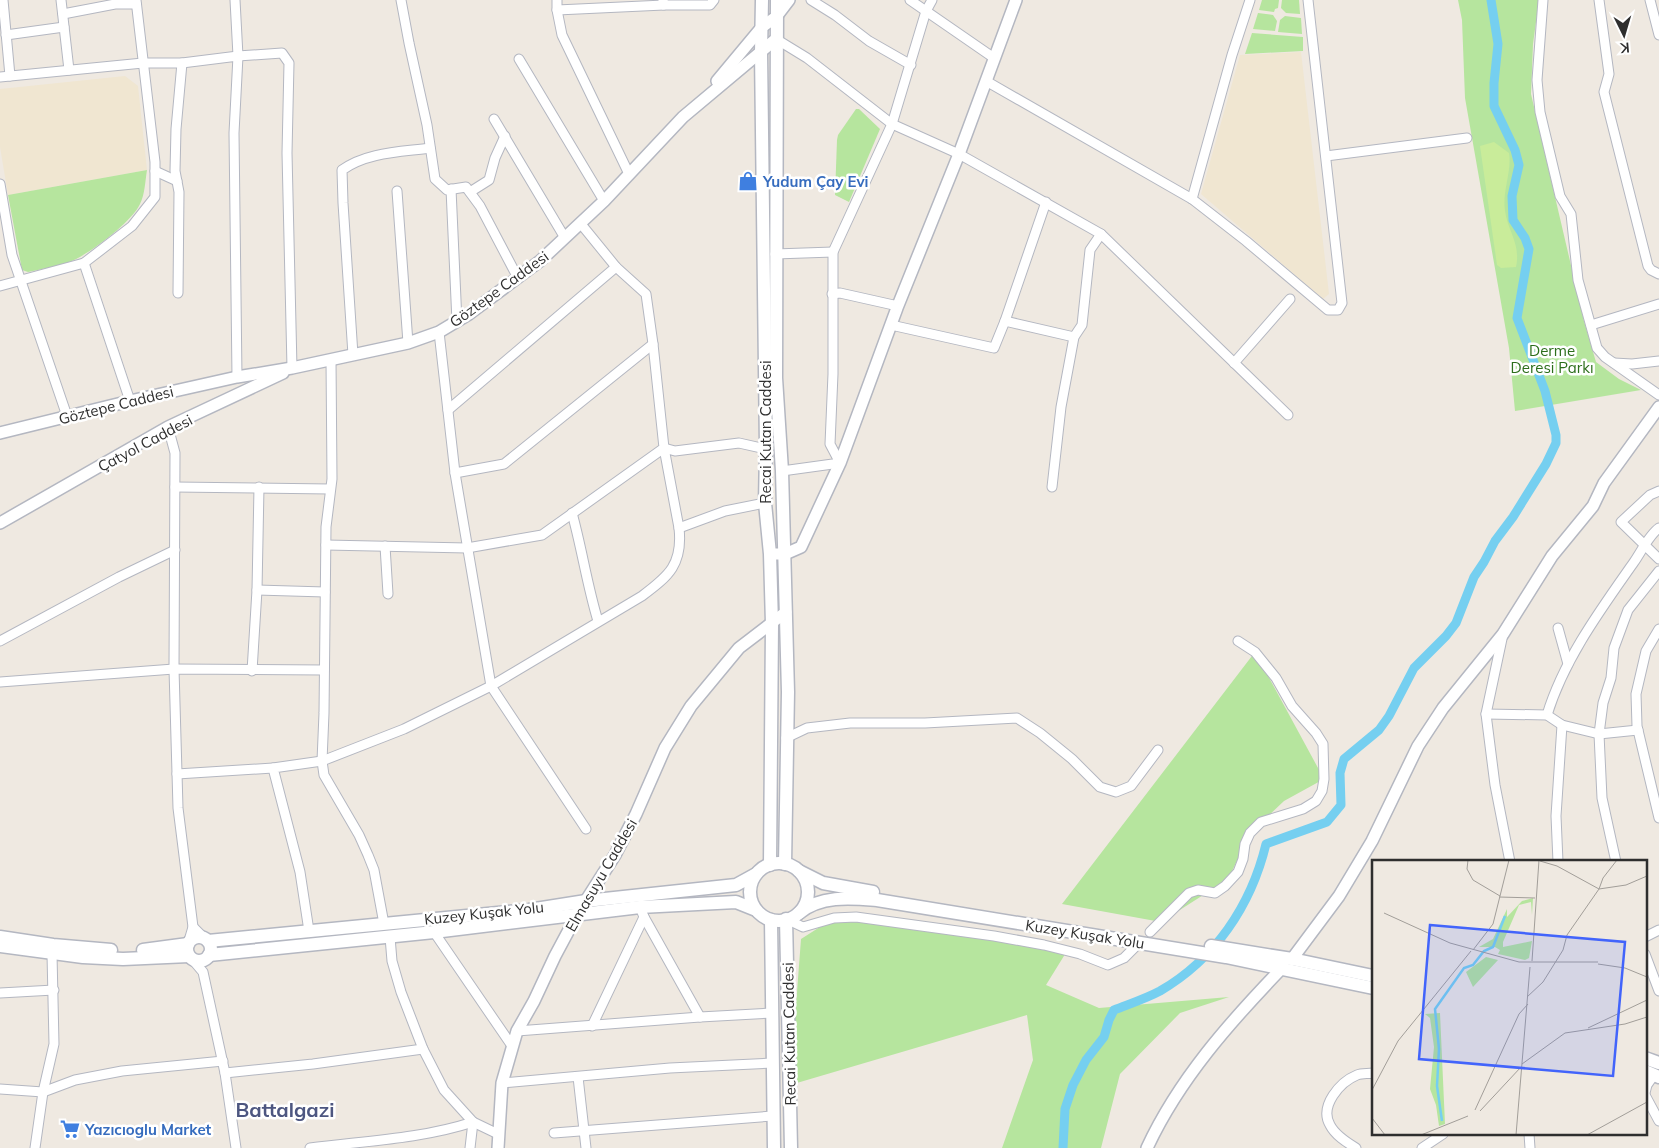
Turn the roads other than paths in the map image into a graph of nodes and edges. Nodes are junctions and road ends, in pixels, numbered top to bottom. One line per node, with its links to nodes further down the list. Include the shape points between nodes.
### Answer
1 (3, 0): 28 (street)
2 (60, 0): 24 (street)
3 (235, 0): 32 (street)
4 (401, 0): 47 (street)
5 (557, 0): 22 (street)
6 (714, 0): 21 (street, via 710,4)
7 (777, 0): 25 (main road, Recai Kutan Caddesi)
8 (789, 0): 25 (street)
9 (811, 0): 37 (street, via 869,41)
10 (910, 0): 23 (street)
11 (932, 0): 23 (street)
12 (1016, 0): 33 (street)
13 (1250, 0): 57 (street)
14 (1308, 0): 49 (street)
15 (1543, 0): 79 (street, via 1537,80 1540,112 1560,196 1571,214 1578,280)
16 (1599, 0): 67 (street, via 1609,74 1604,92 1648,266)
17 (1650, 0): 29 (street)
18 (760, 1): 27 (main road, Recai Kutan Caddesi)
19 (115, 2): 20 (street); 24 (street)
20 (136, 2): 35 (street)
21 (663, 3): 22 (street)
22 (557, 10): 51 (street, via 562,34)
23 (926, 11): 33 (street); 37 (street)
24 (63, 14): 26 (street)
25 (776, 17): 27 (street); 30 (main road, Recai Kutan Caddesi)
26 (64, 27): 28 (street); 38 (street)
27 (762, 27): 31 (main road, Recai Kutan Caddesi); 42 (street, via 726,72)
28 (6, 35): 39 (street)
29 (1659, 35)
30 (776, 40): 31 (street, Göztepe Caddesi); 44 (street, via 807,58); 64 (main road, Recai Kutan Caddesi)
31 (761, 52): 42 (street, Göztepe Caddesi); 100 (main road, Recai Kutan Caddesi)
32 (238, 56): 36 (street); 89 (street, via 282,53 289,63 287,153); 90 (street, via 234,133)
33 (994, 58): 41 (street)
34 (520, 59): 58 (street)
35 (143, 63): 36 (street); 38 (street); 50 (street)
36 (182, 63): 52 (street, via 176,129)
37 (911, 65): 44 (street)
38 (69, 70): 39 (street)
39 (10, 76): 40 (street)
40 (0, 77)
41 (986, 81): 48 (street); 57 (street)
42 (683, 117): 51 (street, Göztepe Caddesi)
43 (494, 119): 45 (street)
44 (892, 124): 48 (street); 63 (street)
45 (504, 136): 56 (street, via 490,180); 62 (street)
46 (1467, 138): 49 (street)
47 (430, 148): 54 (street, via 435,179 447,190); 84 (street, via 378,155 353,162 342,170)
48 (959, 154): 59 (street); 75 (street)
49 (1326, 156): 57 (street, via 1342,303 1338,310 1328,310)
50 (155, 171): 52 (street); 65 (street, via 155,197 132,226)
51 (629, 174): 58 (street, Göztepe Caddesi)
52 (177, 181): 71 (street)
53 (0, 184): 69 (street, via 12,255)
54 (451, 189): 56 (street, via 466,187); 77 (street)
55 (397, 191): 82 (street)
56 (470, 192): 68 (street)
57 (1192, 199)
58 (604, 201): 60 (street, Göztepe Caddesi)
59 (1046, 202): 61 (street); 76 (street)
60 (581, 224): 62 (street, Göztepe Caddesi); 66 (street)
61 (1101, 234): 81 (street, via 1090,250 1082,325); 87 (street)
62 (565, 238): 68 (street, Göztepe Caddesi)
63 (833, 252): 64 (street); 72 (street)
64 (775, 254): 102 (main road, Recai Kutan Caddesi, via 776,378)
65 (84, 262): 69 (street); 92 (street)
66 (616, 266): 83 (street, via 646,294); 94 (street)
67 (1659, 274)
68 (518, 278): 77 (street, Göztepe Caddesi)
69 (21, 281): 70 (street); 95 (street)
70 (0, 286)
71 (178, 293)
72 (832, 294): 75 (street); 101 (street, via 830,444)
73 (1290, 298): 87 (street)
74 (1659, 304): 79 (street)
75 (898, 306): 78 (street)
76 (1005, 320): 78 (street, via 994,348); 81 (street)
77 (457, 322): 80 (street, Göztepe Caddesi)
78 (891, 325): 101 (street)
79 (1591, 325): 88 (street, via 1597,348)
80 (439, 332): 82 (street, Göztepe Caddesi); 94 (street)
81 (1074, 337): 105 (street, via 1061,407)
82 (408, 343): 84 (street, Göztepe Caddesi)
83 (653, 344): 99 (street); 103 (street, via 504,464)
84 (353, 355): 85 (street, Göztepe Caddesi)
85 (331, 360): 89 (street, Göztepe Caddesi); 107 (street)
86 (1659, 361): 88 (street)
87 (1234, 362): 96 (street)
88 (1614, 363): 91 (street)
89 (292, 368): 90 (street, Göztepe Caddesi); 97 (street, Çatyol Caddesi)
90 (238, 377): 92 (street, Göztepe Caddesi)
91 (1659, 395)
92 (130, 401): 95 (street, Göztepe Caddesi)
93 (1659, 407): 131 (street, via 1604,483 1593,506 1552,556)
94 (448, 410): 103 (street)
95 (67, 416): 98 (street, Göztepe Caddesi)
96 (1288, 416)
97 (168, 428): 104 (street, via 175,452); 111 (street, Çatyol Caddesi)
98 (0, 434)
99 (664, 448): 100 (street, via 675,451 739,443); 110 (street); 112 (street)
100 (766, 449): 109 (main road, Recai Kutan Caddesi)
101 (840, 463): 102 (street); 120 (street, via 801,547)
102 (782, 471): 120 (main road, Recai Kutan Caddesi)
103 (455, 473): 117 (street)
104 (175, 486): 106 (street); 118 (street)
105 (1052, 487)
106 (259, 488): 107 (street); 123 (street)
107 (330, 489): 114 (street)
108 (1659, 490): 116 (street, via 1621,522)
109 (765, 503): 112 (street, via 725,511); 119 (main road, Recai Kutan Caddesi)
110 (572, 513): 117 (street, via 542,535); 127 (street)
111 (0, 523)
112 (678, 528): 127 (street, via 681,545 672,569 662,581)
113 (1659, 528): 116 (street)
114 (326, 545): 115 (street); 124 (street)
115 (385, 546): 117 (street); 125 (street)
116 (1645, 546): 121 (street); 134 (street)
117 (467, 548): 139 (street)
118 (175, 550): 132 (street); 135 (street)
119 (770, 554): 120 (street); 128 (main road, Recai Kutan Caddesi)
120 (784, 554): 126 (main road, Recai Kutan Caddesi)
121 (1659, 559)
122 (1659, 571): 144 (street, via 1628,610 1614,648)
123 (257, 590): 124 (street); 137 (street)
124 (325, 592): 136 (street)
125 (388, 594)
126 (786, 612): 128 (street, Elmasuyu Caddesi); 145 (main road, Recai Kutan Caddesi)
127 (598, 621): 139 (street)
128 (772, 624): 156 (main road, Recai Kutan Caddesi); 159 (street, Elmasuyu Caddesi, via 739,648 690,706 665,748 615,855)
129 (1558, 628): 134 (street)
130 (1659, 629): 143 (street, via 1646,651 1636,694)
131 (1503, 634): 140 (street); 184 (street, via 1443,708 1423,739 1372,841 1338,896)
132 (0, 641)
133 (1238, 641): 171 (street, via 1255,652 1323,744 1322,791 1316,801 1302,809 1261,822 1250,833 1238,872 1226,886 1215,893 1198,890 1189,893)
134 (1568, 664): 141 (street)
135 (174, 669): 137 (street); 138 (street); 149 (street)
136 (324, 670): 137 (street); 147 (street)
137 (252, 671)
138 (0, 682)
139 (491, 686): 147 (street, via 404,729); 151 (street)
140 (1486, 714): 141 (street); 152 (street)
141 (1547, 715): 142 (street)
142 (1562, 725): 144 (street); 153 (street, via 1556,816)
143 (1638, 730): 144 (street); 150 (street)
144 (1599, 734): 154 (street, via 1602,798)
145 (786, 738): 146 (street, via 807,728 850,722 926,723 1016,718 1072,758 1100,787 1116,792 1131,786); 155 (main road, Recai Kutan Caddesi)
146 (1158, 750)
147 (322, 761): 148 (street); 166 (street, via 324,776 359,836 374,870)
148 (273, 768): 149 (street); 169 (street, via 300,872)
149 (177, 774): 167 (street, via 178,808)
150 (1659, 818)
151 (586, 829)
152 (1510, 860)
153 (1558, 860)
154 (1616, 860)
155 (785, 864): 156 (main road); 157 (main road)
156 (770, 865): 158 (main road)
157 (799, 871): 163 (main road, via 807,887 807,897); 178 (main road, Kuzey Kuşak Yolu, via 823,883 843,888)
158 (756, 874): 159 (main road, Kuzey Kuşak Yolu, via 736,885); 160 (main road, via 750,892)
159 (586, 901): 162 (street, Elmasuyu Caddesi); 166 (main road, Kuzey Kuşak Yolu)
160 (756, 910): 161 (main road, Kuzey Kuşak Yolu, via 736,902); 165 (main road)
161 (642, 912): 162 (main road, Kuzey Kuşak Yolu); 193 (street); 194 (street)
162 (578, 913): 170 (main road, Kuzey Kuşak Yolu); 195 (street, Elmasuyu Caddesi)
163 (799, 913): 164 (main road); 178 (main road, Kuzey Kuşak Yolu, via 817,903 841,898 877,900)
164 (786, 919): 165 (main road); 176 (street, via 803,927 834,918 856,917 994,936 1068,951 1108,965 1124,958); 224 (main road, Recai Kutan Caddesi)
165 (771, 920): 192 (main road, Recai Kutan Caddesi)
166 (384, 924): 169 (main road, Kuzey Kuşak Yolu)
167 (193, 927): 175 (street); 179 (street)
168 (1659, 930): 174 (street)
169 (309, 931): 175 (main road, Kuzey Kuşak Yolu)
170 (434, 932): 173 (main road, Kuzey Kuşak Yolu); 196 (street)
171 (1150, 932)
172 (0, 936): 179 (main road, via 53,945 123,951)
173 (390, 936): 182 (main road, Kuzey Kuşak Yolu); 197 (street, via 392,961 401,992)
174 (1646, 936)
175 (207, 940): 179 (main road, via 194,938); 182 (main road, via 211,948)
176 (1138, 945)
177 (0, 946): 181 (main road)
178 (1192, 947): 180 (main road, Kuzey Kuşak Yolu)
179 (187, 951): 181 (main road, via 123,959); 182 (main road, via 200,961); 186 (street)
180 (1230, 953): 184 (main road, Kuzey Kuşak Yolu); 185 (main road, Kuzey Kuşak Yolu)
181 (52, 954): 189 (street)
182 (208, 956): 186 (street)
183 (1646, 957): 190 (street)
184 (1292, 959): 187 (main road, Kuzey Kuşak Yolu)
185 (1282, 968): 188 (main road, Kuzey Kuşak Yolu); 225 (street, via 1215,1042 1168,1110)
186 (203, 972): 199 (street)
187 (1372, 976)
188 (1372, 988)
189 (54, 990): 191 (street); 208 (street, via 54,1044)
190 (1659, 991)
191 (0, 993)
192 (772, 1013): 193 (street); 200 (main road, Recai Kutan Caddesi)
193 (700, 1016): 194 (street)
194 (592, 1026): 195 (street)
195 (517, 1031): 196 (street, Elmasuyu Caddesi)
196 (512, 1046): 205 (street, Elmasuyu Caddesi)
197 (423, 1049): 203 (street); 212 (street, via 444,1090)
198 (1646, 1060): 201 (main road)
199 (223, 1061): 203 (street); 208 (street, via 122,1071 75,1080)
200 (772, 1063): 204 (street); 210 (main road, Recai Kutan Caddesi)
201 (1654, 1072): 207 (street)
202 (1372, 1073): 226 (street, via 1358,1075 1341,1086 1328,1107 1328,1123)
203 (225, 1074): 218 (street)
204 (578, 1077): 205 (street); 213 (street)
205 (502, 1082): 215 (street, Elmasuyu Caddesi)
206 (0, 1089): 208 (street)
207 (1646, 1090)
208 (43, 1092): 217 (street)
209 (1646, 1096): 211 (street)
210 (773, 1116): 213 (street); 223 (main road, Recai Kutan Caddesi)
211 (1659, 1120)
212 (473, 1122): 215 (street); 219 (street, via 408,1136); 220 (street)
213 (585, 1130): 214 (street); 222 (street)
214 (554, 1133)
215 (498, 1134): 221 (street, Elmasuyu Caddesi)
216 (1439, 1136): 227 (street)
217 (35, 1148)
218 (236, 1148)
219 (310, 1148)
220 (470, 1148)
221 (498, 1148)
222 (586, 1148)
223 (774, 1148)
224 (791, 1148)
225 (1147, 1148)
226 (1356, 1148)
227 (1422, 1148)

